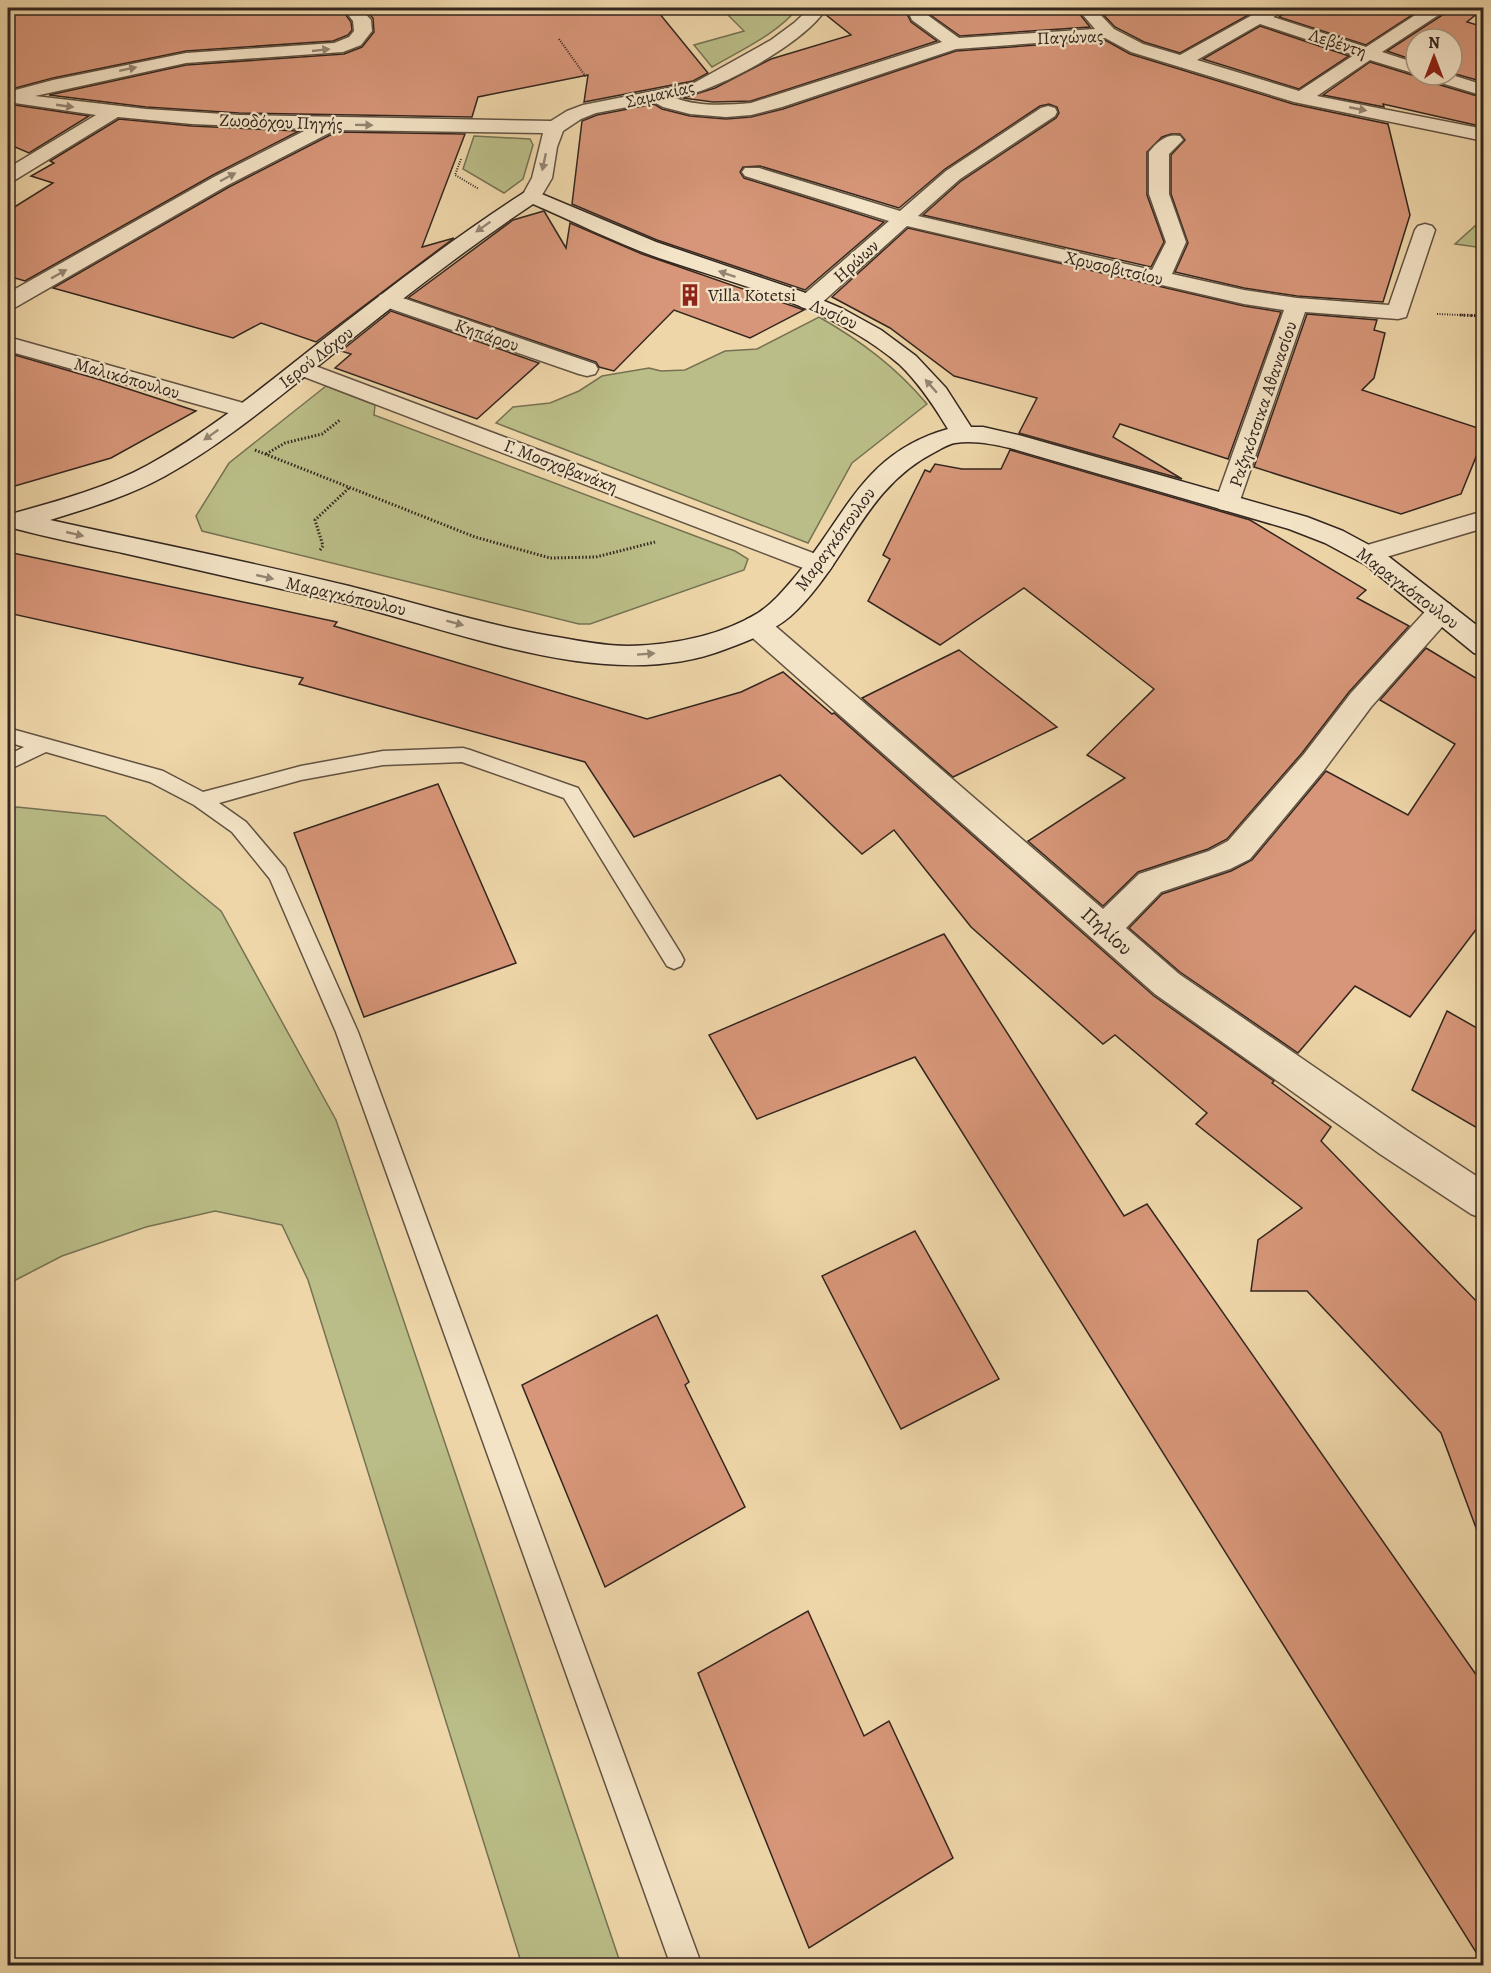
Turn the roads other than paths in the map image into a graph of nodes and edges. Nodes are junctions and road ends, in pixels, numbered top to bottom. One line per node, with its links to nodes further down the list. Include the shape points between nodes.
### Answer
1 (351, 8): 16 (street, one-way to 1, via 186,58 337,48 355,41 363,31 362,20)
2 (819, 8): 15 (street, Σαμακίας, via 770,48 698,87)
3 (922, 8): 9 (street, via 917,11 918,16)
4 (1085, 8): 8 (street)
5 (1277, 8): 7 (street)
6 (1437, 8): 10 (street)
7 (1261, 18): 10 (street, Λεβέντη); 11 (street)
8 (1108, 33): 9 (street, Παγώνας); 11 (street, Παγώνας, via 1137,48)
9 (955, 44): 15 (street, Παγώνας, via 751,109 690,108 670,104)
10 (1370, 54): 12 (street, Λεβέντη); 17 (street)
11 (1181, 62): 17 (street, Παγώνας)
12 (1404, 65)
13 (1464, 85): 14 (street)
14 (1484, 91)
15 (657, 96): 21 (street, Σαμακίας, via 580,112)
16 (8, 97): 18 (street, Ζωοδόχου Πηγής, one-way to 18)
17 (1301, 98): 22 (street, Παγώνας, one-way to 22)
18 (114, 112): 20 (street, Ζωοδόχου Πηγής, via 235,122); 25 (street)
19 (1048, 112): 27 (street, Ηρώων, via 953,175)
20 (333, 124): 21 (street, Ζωοδόχου Πηγής, one-way to 21); 31 (street, one-way to 20, via 221,181)
21 (555, 127): 26 (street, one-way to 26, via 538,188)
22 (1484, 135)
23 (1173, 140): 29 (street, via 1159,152 1159,194 1176,242)
24 (752, 172): 27 (street, Χρυσοβιτσίου)
25 (8, 176)
26 (532, 196): 30 (street, Ιερού Λόχου, one-way to 30, via 484,225); 32 (street, Λυσίου, one-way to 26, via 633,241)
27 (903, 219): 29 (street, Χρυσοβιτσίου); 32 (street, Ηρώων)
28 (1425, 230): 33 (street, Χρυσοβιτσίου, via 1398,312)
29 (1159, 278): 33 (street, Χρυσοβιτσίου)
30 (388, 300): 35 (street, Ιερού Λόχου); 36 (street, Κηπάρου)
31 (8, 302)
32 (810, 302): 38 (street, Λυσίου, one-way to 32, via 944,401 900,354 861,326)
33 (1297, 305): 39 (street, Ραζηκότσικα Αθανασίου)
34 (8, 344): 37 (street, Μαλικόπουλου)
35 (302, 368): 37 (street, Ιερού Λόχου); 43 (street, Γ. Μοσχοβανάκη)
36 (587, 369)
37 (246, 411): 41 (street, Ιερού Λόχου, one-way to 41, via 155,472 92,498)
38 (963, 434): 39 (street, Μαραγκόπουλου, via 1013,441); 43 (street, Μαραγκόπουλου, via 932,442 888,471 872,487)
39 (1228, 503): 42 (street, Μαραγκόπουλου, via 1334,537)
40 (1484, 519): 42 (street)
41 (11, 520): 45 (street, Μαραγκόπουλου, one-way to 45, via 401,608 526,642 600,654 628,656 688,650)
42 (1366, 554): 44 (street, Μαραγκόπουλου)
43 (820, 565): 45 (street, Μαραγκόπουλου, via 788,603)
44 (1441, 611): 46 (street, Μαραγκόπουλου); 51 (street, via 1361,700 1239,850 1150,883)
45 (757, 626): 51 (street, Πηλίου)
46 (1484, 646)
47 (8, 735): 48 (lane)
48 (46, 744): 49 (lane); 50 (lane, via 141,771)
49 (8, 764)
50 (201, 800): 52 (lane, via 301,772 383,758 463,754 571,794); 54 (lane, via 239,827 278,874 347,1032)
51 (1105, 928): 53 (street, Πηλίου, via 1167,984)
52 (674, 960)
53 (1484, 1202)
54 (687, 1965)

